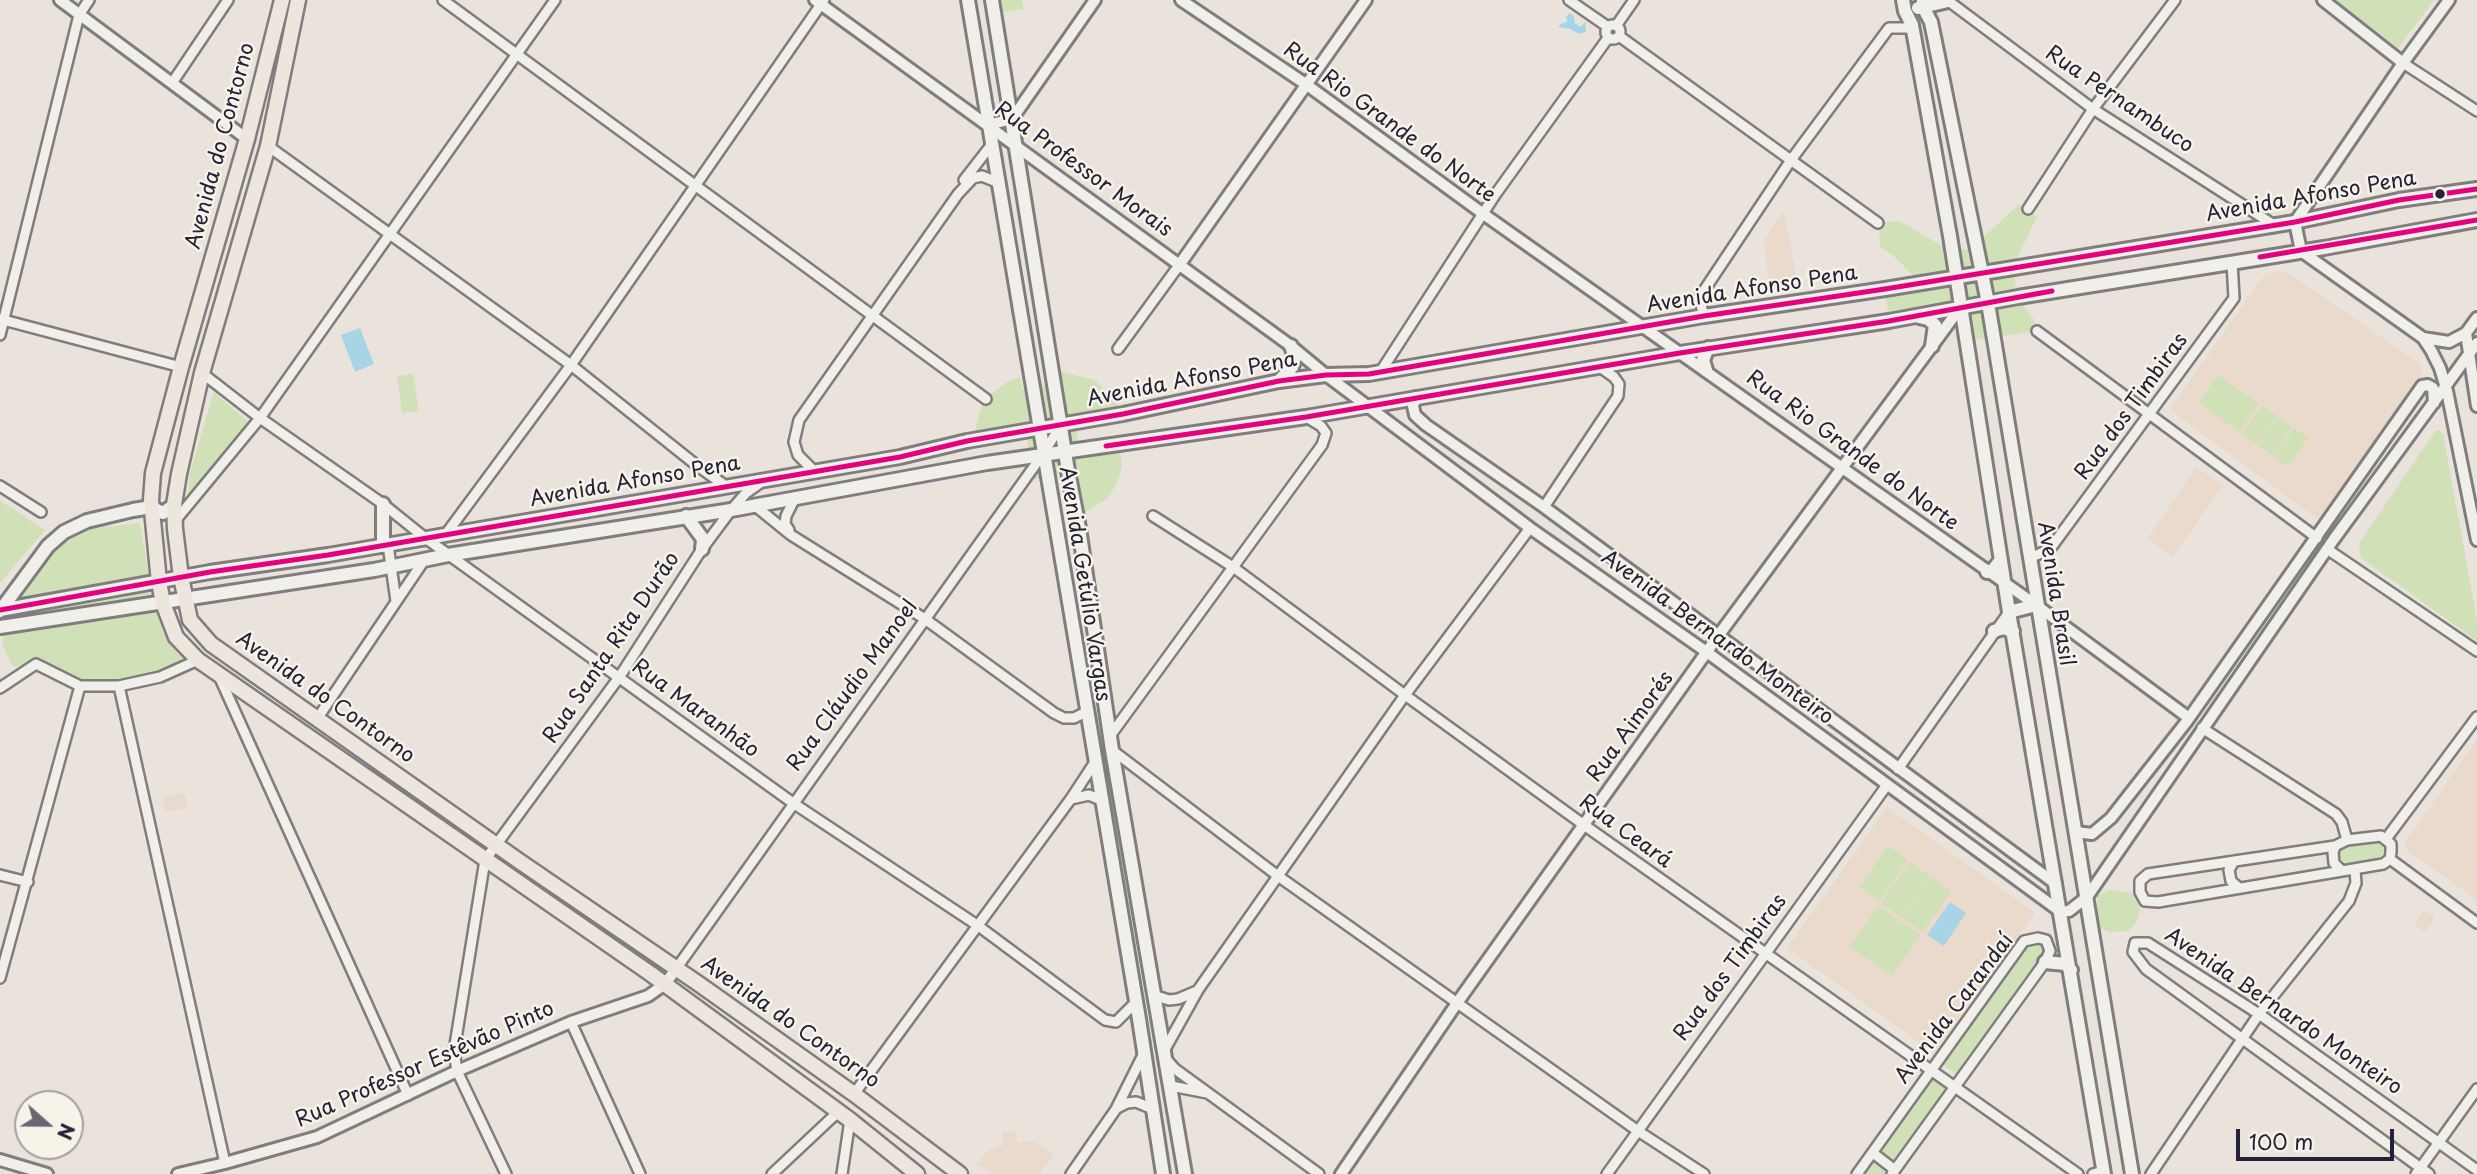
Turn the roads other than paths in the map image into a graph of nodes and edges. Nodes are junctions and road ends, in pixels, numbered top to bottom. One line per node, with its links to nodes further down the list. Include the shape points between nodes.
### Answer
1 (60, 0): 21 (street)
2 (89, 0): 21 (street)
3 (228, 0): 26 (street)
4 (282, 0): 32 (main road, Avenida do Contorno)
5 (443, 0): 24 (street)
6 (555, 0): 24 (street)
7 (968, 0): 31 (main road, Avenida Getúlio Vargas)
8 (992, 0): 30 (main road, Avenida Getúlio Vargas)
9 (1095, 0): 30 (street)
10 (1181, 0): 27 (street, Rua Rio Grande do Norte)
11 (1366, 0): 27 (street)
12 (1569, 0): 23 (street)
13 (1634, 0): 23 (street)
14 (1903, 0): 22 (main road)
15 (2175, 0): 28 (street)
16 (2323, 0): 25 (street)
17 (2449, 0): 25 (street)
18 (298, 1): 35 (main road, Avenida do Contorno)
19 (820, 1): 31 (street, Rua Professor Morais); 38 (street)
20 (1930, 3): 22 (main road); 28 (street, Rua Pernambuco); 51 (main road, Avenida Brasil)
21 (79, 15): 26 (street); 59 (street)
22 (1912, 26): 36 (street, via 1889,27); 52 (main road)
23 (1613, 32): 36 (street); 42 (street, via 1495,195)
24 (516, 54): 38 (street); 47 (street)
25 (2403, 63): 29 (street); 44 (street)
26 (172, 83): 32 (street)
27 (1307, 85): 42 (street, Rua Rio Grande do Norte); 50 (street)
28 (2093, 109): 41 (street); 46 (street, Rua Pernambuco)
29 (2477, 111)
30 (1012, 119): 31 (street); 34 (main road, Avenida Getúlio Vargas)
31 (988, 125): 33 (main road, Avenida Getúlio Vargas); 34 (street, Rua Professor Morais)
32 (247, 139): 73 (main road, Avenida do Contorno)
33 (992, 144): 37 (main road, Avenida Getúlio Vargas); 40 (street)
34 (1017, 145): 50 (street, Rua Professor Morais); 90 (main road, Avenida Getúlio Vargas)
35 (268, 146): 47 (street); 77 (main road, Avenida do Contorno)
36 (1791, 160): 45 (street); 56 (street, via 1699,298)
37 (999, 183): 40 (street, via 982,176 973,178); 92 (main road, Avenida Getúlio Vargas)
38 (694, 186): 55 (street); 72 (street)
39 (2477, 189): 44 (main road, Avenida Afonso Pena)
40 (958, 194): 55 (street)
41 (2028, 209)
42 (1486, 216): 60 (street, Rua Rio Grande do Norte); 76 (street)
43 (2477, 220): 48 (main road, Avenida Afonso Pena)
44 (2295, 222): 46 (main road, Avenida Afonso Pena); 48 (street)
45 (1878, 223)
46 (2274, 225): 51 (main road, Avenida Afonso Pena)
47 (390, 235): 72 (street); 89 (street)
48 (2301, 251): 49 (main road, Avenida Afonso Pena); 64 (street)
49 (2232, 261): 53 (main road, Avenida Afonso Pena); 87 (street, Rua dos Timbiras, via 2234,299)
50 (1180, 264): 66 (street, Rua Professor Morais); 69 (street)
51 (1981, 272): 52 (main road, Avenida Afonso Pena); 53 (main road, Avenida Brasil)
52 (1956, 277): 54 (main road); 56 (main road, Avenida Afonso Pena)
53 (1987, 303): 54 (main road, Avenida Afonso Pena); 124 (main road, Avenida Brasil)
54 (1960, 308): 57 (main road, Avenida Afonso Pena); 67 (street, Rua Aimorés); 126 (main road)
55 (872, 313): 83 (street); 97 (street, via 799,420 794,442 798,456)
56 (1704, 316): 60 (main road, Avenida Afonso Pena)
57 (1915, 317): 67 (main road, via 1928,319 1935,326); 68 (main road, Avenida Afonso Pena)
58 (2477, 318): 62 (street)
59 (2, 319): 63 (street); 73 (street)
60 (1644, 327): 70 (street, Rua Rio Grande do Norte); 76 (main road, Avenida Afonso Pena)
61 (2037, 331): 87 (street)
62 (2466, 333): 64 (street, via 2449,342); 71 (street)
63 (0, 335)
64 (2423, 338): 81 (street)
65 (2477, 343): 71 (street)
66 (1291, 346): 79 (street, Rua Professor Morais); 80 (main road, via 1292,367)
67 (1932, 346): 96 (street, Rua Aimorés)
68 (1708, 348): 70 (main road, Avenida Afonso Pena); 75 (main road, via 1703,360)
69 (1118, 349)
70 (1680, 352): 74 (main road, Avenida Afonso Pena); 75 (street, Rua Rio Grande do Norte)
71 (2468, 356): 78 (street); 81 (street)
72 (571, 365): 100 (street); 114 (street)
73 (181, 367): 105 (main road, Avenida do Contorno, via 153,473)
74 (1600, 367): 82 (main road, Avenida Afonso Pena); 106 (street, via 1619,384 1618,396)
75 (1706, 370): 96 (street, Rua Rio Grande do Norte)
76 (1381, 371): 79 (main road, Avenida Afonso Pena)
77 (202, 373): 89 (street, Rua Maranhão); 103 (main road, Avenida do Contorno)
78 (2474, 374): 85 (street)
79 (1326, 375): 80 (main road, Avenida Afonso Pena); 86 (street, Avenida Bernardo Monteiro)
80 (1279, 381): 90 (main road, Avenida Afonso Pena)
81 (2446, 387): 84 (street); 118 (street)
82 (1416, 397): 86 (main road, Avenida Afonso Pena); 91 (street, via 1415,415)
83 (986, 399)
84 (2434, 403): 117 (street, via 2433,388 2421,386); 120 (street)
85 (2477, 406)
86 (1370, 407): 88 (main road, Avenida Afonso Pena); 93 (street, Avenida Bernardo Monteiro)
87 (2150, 416): 113 (street); 124 (street, Rua dos Timbiras, via 2050,549)
88 (1306, 417): 94 (main road, Avenida Afonso Pena); 128 (street, via 1326,433 1322,445)
89 (260, 418): 102 (street, Rua Maranhão); 111 (street)
90 (1061, 425): 92 (main road, Avenida Afonso Pena); 94 (main road, Avenida Getúlio Vargas); 95 (street, Rua Cláudio Manoel)
91 (1426, 425): 93 (street); 106 (street, Avenida Bernardo Monteiro)
92 (1039, 429): 95 (main road, Avenida Getúlio Vargas); 97 (main road, Avenida Afonso Pena)
93 (1414, 442): 112 (street, Avenida Bernardo Monteiro)
94 (1065, 452): 95 (main road, Avenida Afonso Pena); 158 (main road, Avenida Getúlio Vargas)
95 (1043, 454): 101 (main road, Avenida Afonso Pena); 139 (street, Rua Cláudio Manoel); 153 (main road, Avenida Getúlio Vargas)
96 (1842, 468): 129 (street, Rua Rio Grande do Norte); 143 (street, Rua Aimorés)
97 (813, 470): 98 (main road, Avenida Afonso Pena)
98 (766, 479): 100 (main road, Avenida Afonso Pena); 107 (street, Rua Santa Rita Durão)
99 (0, 486): 108 (street)
100 (727, 487): 114 (main road, Avenida Afonso Pena)
101 (795, 498): 104 (main road, Avenida Afonso Pena); 115 (street, via 785,524)
102 (383, 504): 116 (street, Rua Maranhão); 119 (main road)
103 (174, 505): 105 (main road, via 163,513); 111 (main road, Avenida do Contorno)
104 (754, 505): 107 (main road, Avenida Afonso Pena); 115 (street)
105 (151, 507): 131 (main road, Avenida do Contorno); 137 (main road, via 87,521 64,532 48,546)
106 (1544, 507): 143 (street, Avenida Bernardo Monteiro)
107 (731, 510): 109 (main road, Avenida Afonso Pena); 121 (street, Rua Santa Rita Durão)
108 (41, 512)
109 (686, 516): 121 (main road, via 699,529); 123 (main road, Avenida Afonso Pena)
110 (1153, 516): 128 (street, Rua Ceará)
111 (175, 521): 130 (main road, Avenida do Contorno)
112 (1530, 528): 145 (street, Avenida Bernardo Monteiro); 152 (street)
113 (2307, 531): 117 (street); 122 (street)
114 (446, 534): 116 (main road, Avenida Afonso Pena)
115 (792, 535): 139 (street)
116 (424, 537): 119 (main road, Avenida Afonso Pena); 123 (street, Rua Maranhão)
117 (2317, 538): 120 (street); 122 (street)
118 (2477, 540)
119 (385, 545): 127 (street); 130 (main road, Avenida Afonso Pena)
120 (2328, 547): 144 (street); 157 (street)
121 (702, 549): 148 (street, Rua Santa Rita Durão)
122 (2309, 550): 154 (street)
123 (448, 555): 125 (main road, Avenida Afonso Pena); 148 (street, Rua Maranhão)
124 (2030, 558): 136 (main road, Avenida Brasil)
125 (425, 559): 127 (main road, Avenida Afonso Pena); 134 (street)
126 (2000, 561): 129 (main road); 132 (main road)
127 (391, 566): 133 (main road, Avenida Afonso Pena); 134 (street)
128 (1233, 567): 152 (street, Rua Ceará); 158 (street)
129 (1987, 572): 132 (street, Rua Rio Grande do Norte)
130 (181, 578): 131 (main road, Avenida Afonso Pena); 133 (main road, Avenida do Contorno)
131 (159, 582): 135 (main road, Avenida do Contorno); 137 (main road, Avenida Afonso Pena)
132 (2004, 584): 136 (street, Rua Rio Grande do Norte); 138 (main road)
133 (185, 600): 135 (main road, Avenida Afonso Pena); 155 (main road, Avenida do Contorno, via 190,620 211,644)
134 (396, 601): 155 (street)
135 (163, 603): 140 (main road, Avenida Afonso Pena); 146 (main road, Avenida do Contorno, via 176,637)
136 (2036, 605): 138 (main road); 154 (street, Rua Rio Grande do Norte); 168 (main road, Avenida Brasil)
137 (1, 610)
138 (2008, 612): 141 (street); 142 (main road)
139 (925, 619): 153 (street, via 1055,713 1074,718); 166 (street, Rua Cláudio Manoel)
140 (0, 627)
141 (1994, 631): 142 (main road); 162 (street)
142 (2012, 631): 181 (main road)
143 (1718, 636): 145 (street, Rua Aimorés); 162 (street, Avenida Bernardo Monteiro)
144 (2477, 651)
145 (1708, 653): 163 (street, Avenida Bernardo Monteiro); 167 (street, Rua Aimorés)
146 (198, 660): 147 (main road, Avenida do Contorno); 149 (street, via 160,677)
147 (219, 674): 174 (main road, Avenida do Contorno); 210 (street)
148 (620, 676): 166 (street, Rua Maranhão); 171 (street, Rua Santa Rita Durão)
149 (119, 686): 150 (street); 218 (street)
150 (80, 687): 151 (street, via 36,664); 180 (street)
151 (0, 688)
152 (1405, 695): 167 (street, Rua Ceará); 179 (street)
153 (1086, 712): 161 (main road, Avenida Getúlio Vargas)
154 (2189, 718): 159 (street); 168 (street, via 2111,818 2092,834)
155 (317, 719): 171 (main road, Avenida do Contorno)
156 (2475, 719): 169 (street)
157 (2202, 727): 159 (street); 170 (street, via 2336,814)
158 (1110, 736): 160 (main road, Avenida Getúlio Vargas)
159 (2192, 741): 183 (street)
160 (1112, 750): 179 (street); 194 (main road, Avenida Getúlio Vargas)
161 (1095, 762): 164 (street); 165 (main road, Avenida Getúlio Vargas)
162 (1898, 769): 181 (street, Avenida Bernardo Monteiro)
163 (1887, 785): 184 (street, Avenida Bernardo Monteiro); 187 (street, Rua dos Timbiras)
164 (1070, 800): 165 (street, via 1089,795); 186 (street)
165 (1101, 800): 195 (main road, Avenida Getúlio Vargas)
166 (793, 803): 186 (street, Rua Maranhão); 189 (street, Rua Cláudio Manoel)
167 (1584, 825): 187 (street, Rua Ceará); 196 (street, Rua Aimorés)
168 (2076, 832): 183 (main road, Avenida Brasil)
169 (2386, 839): 170 (street); 173 (street)
170 (2347, 840): 172 (street)
171 (498, 846): 174 (street, Rua Santa Rita Durão); 189 (main road, Avenida do Contorno)
172 (2336, 846): 175 (street); 177 (street, via 2334,863)
173 (2390, 859): 176 (street); 185 (street)
174 (485, 860): 192 (main road, Avenida do Contorno); 203 (street, via 454,1051)
175 (2234, 861): 182 (street, via 2229,870 2231,881); 182 (street, via 2148,874 2140,881 2140,892 2145,901 2158,902)
176 (2355, 870): 177 (street); 197 (street, via 2349,901)
177 (2342, 871): 182 (street)
178 (0, 875): 180 (street)
179 (1278, 876): 193 (street); 196 (street)
180 (27, 882): 191 (street)
181 (2056, 884): 184 (main road)
182 (2239, 888)
183 (2087, 897): 184 (street); 220 (main road, Avenida Brasil)
184 (2061, 912): 190 (main road)
185 (2477, 923)
186 (977, 925): 195 (street, Rua Maranhão, via 1105,1020 1116,1022); 208 (street)
187 (1765, 954): 204 (street, Rua Ceará); 214 (street, Rua dos Timbiras)
188 (2045, 962): 190 (main road, via 2066,964); 204 (street, Avenida Carandaí, via 2050,951 2046,940 2024,941); 206 (street, Avenida Carandaí)
189 (676, 969): 192 (street, Rua Professor Estêvão Pinto); 208 (main road, Avenida do Contorno)
190 (2071, 970): 223 (main road)
191 (0, 978)
192 (664, 984): 198 (street, Rua Professor Estêvão Pinto, via 648,996); 213 (main road, Avenida do Contorno)
193 (1198, 990): 194 (street, via 1178,999); 202 (street)
194 (1153, 995): 199 (main road, Avenida Getúlio Vargas)
195 (1136, 1002): 201 (main road, Avenida Getúlio Vargas)
196 (1457, 1003): 214 (street); 236 (street, Rua Aimorés)
197 (2259, 1014): 200 (street); 200 (street, Avenida Bernardo Monteiro, via 2148,943 2135,943 2133,952 2146,969); 215 (street, Avenida Bernardo Monteiro)
198 (571, 1021): 203 (street, Rua Professor Estêvão Pinto); 227 (street)
199 (1159, 1024): 201 (main road); 202 (main road, Avenida Getúlio Vargas)
200 (2241, 1040): 222 (street, Avenida Bernardo Monteiro); 242 (street)
201 (1144, 1052): 211 (street); 212 (main road, Avenida Getúlio Vargas)
202 (1165, 1055): 205 (main road, Avenida Getúlio Vargas); 209 (street, via 1175,1069)
203 (457, 1071): 210 (street, Rua Professor Estêvão Pinto); 226 (street)
204 (1932, 1072): 206 (street, Rua Ceará); 216 (street, Avenida Carandaí)
205 (1171, 1086): 209 (street); 212 (main road, via 1160,1091); 234 (main road, Avenida Getúlio Vargas)
206 (1955, 1089): 221 (street, Avenida Carandaí); 240 (street, Rua Ceará)
207 (2477, 1089): 215 (street)
208 (854, 1094): 231 (main road, Avenida do Contorno)
209 (1212, 1094): 235 (street)
210 (408, 1095): 218 (street, Rua Professor Estêvão Pinto, via 317,1137)
211 (1115, 1109): 212 (street, via 1136,1102); 232 (street)
212 (1153, 1109): 233 (main road, Avenida Getúlio Vargas)
213 (844, 1116): 228 (street); 229 (street); 230 (main road, Avenida do Contorno)
214 (1638, 1131): 237 (street, Rua dos Timbiras); 238 (street)
215 (2438, 1143): 219 (street, Avenida Bernardo Monteiro); 222 (street)
216 (1872, 1153): 221 (street); 239 (street, Avenida Carandaí)
217 (0, 1160): 224 (street)
218 (225, 1163): 225 (street, Rua Professor Estêvão Pinto)
219 (2477, 1170)
220 (2131, 1171): 241 (street)
221 (1893, 1172)
222 (2422, 1172)
223 (2100, 1173)
224 (47, 1174)
225 (177, 1174)
226 (506, 1174)
227 (640, 1174)
228 (772, 1174)
229 (842, 1174)
230 (918, 1174)
231 (960, 1174)
232 (1071, 1174)
233 (1163, 1174)
234 (1185, 1174)
235 (1319, 1174)
236 (1341, 1174)
237 (1607, 1174)
238 (1704, 1174)
239 (1857, 1174)
240 (2078, 1174)
241 (2137, 1174)
242 (2151, 1174)

